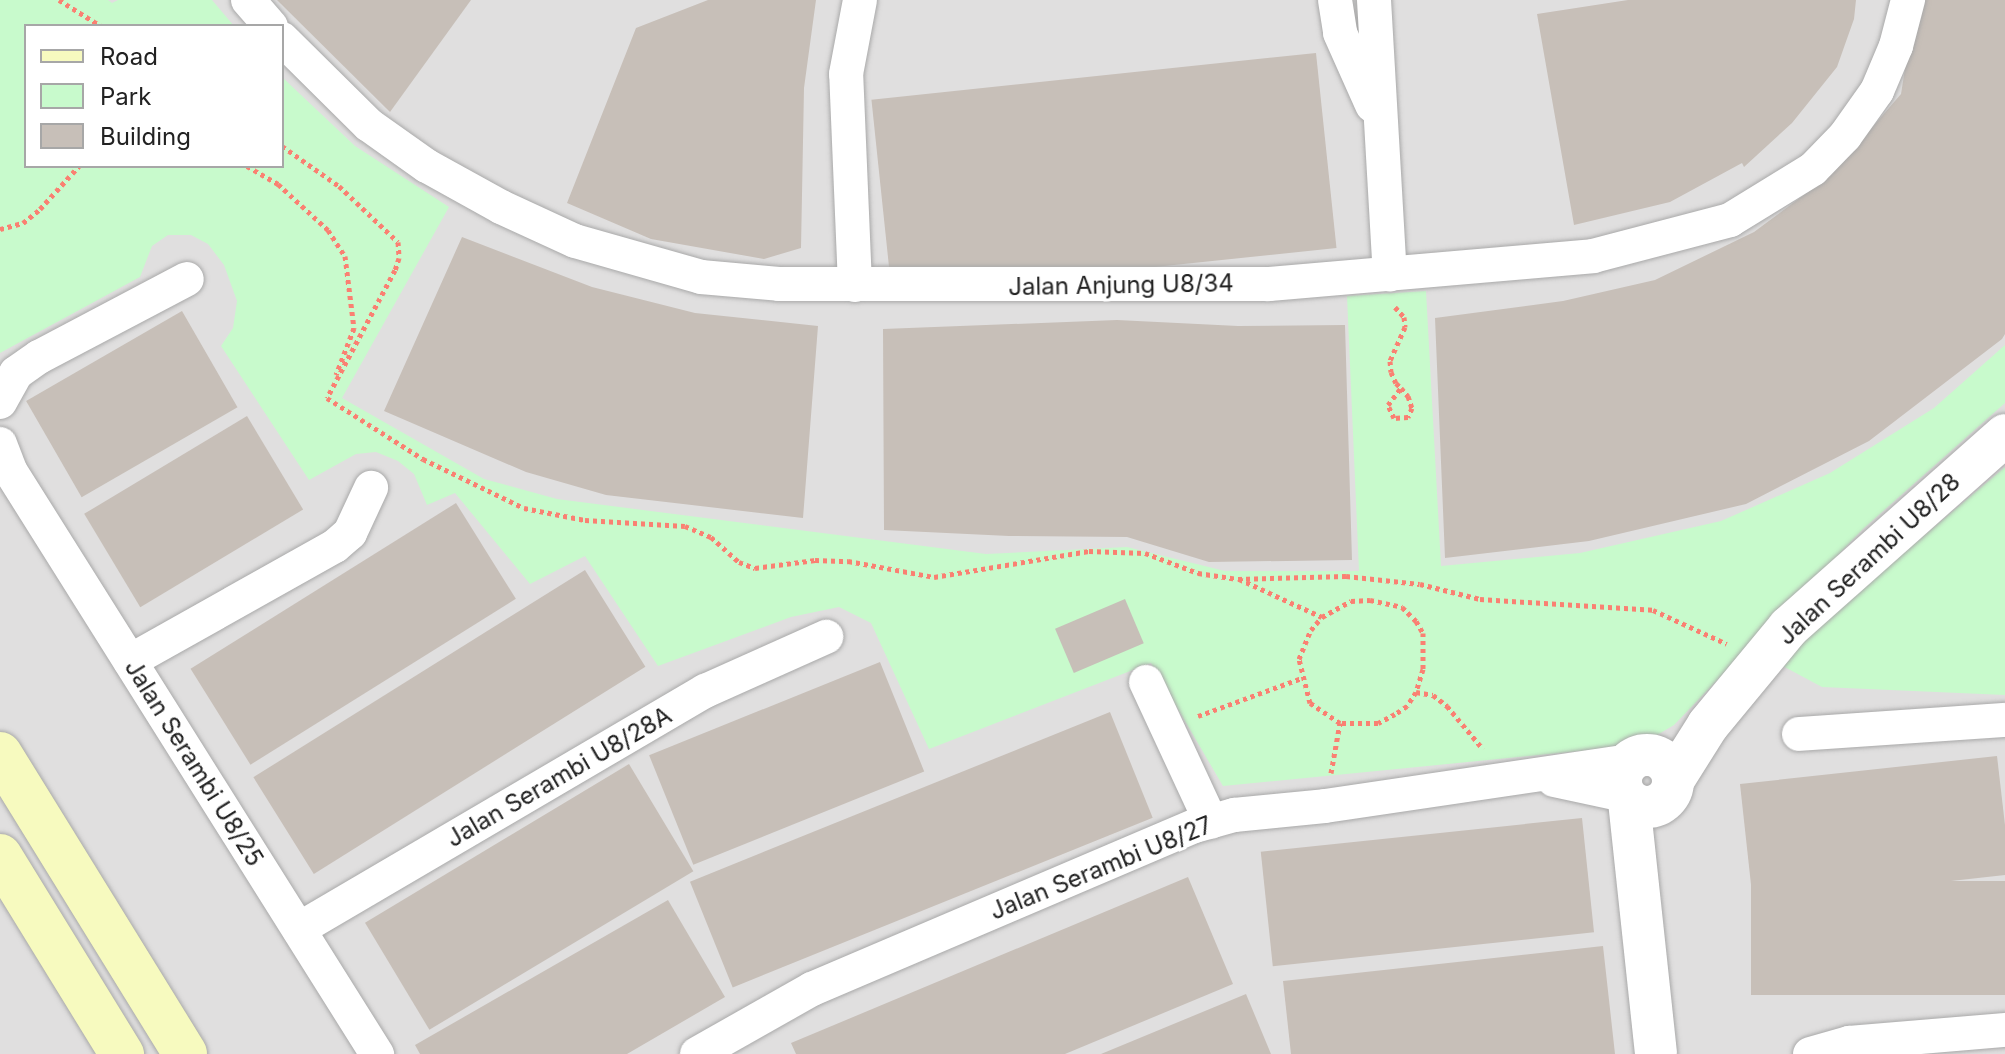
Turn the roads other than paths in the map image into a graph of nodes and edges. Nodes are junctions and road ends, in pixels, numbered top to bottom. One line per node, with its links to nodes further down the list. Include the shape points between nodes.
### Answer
1 (248, 0): 6 (street)
2 (860, 0): 11 (street, via 846,74)
3 (1335, 0): 8 (street, via 1340,33)
4 (1374, 0): 8 (street)
5 (1908, 0): 9 (street, Jalan Anjung U8/34, via 1877,91 1845,136 1813,169 1730,220 1593,256)
6 (269, 24)
7 (284, 41): 11 (street, Jalan Anjung U8/34, via 369,125 427,166 575,241 701,277)
8 (1379, 124): 9 (street)
9 (1390, 275): 11 (street, Jalan Anjung U8/34, via 1269,284)
10 (187, 279): 12 (street, via 39,357 16,373)
11 (855, 285)
12 (0, 402)
13 (2005, 435): 22 (street, Jalan Serambi U8/28, via 1789,627 1708,725)
14 (5, 458): 17 (street, Jalan Serambi U8/25)
15 (371, 488): 17 (street, via 350,533 335,546)
16 (826, 637): 25 (street, Jalan Serambi U8/28A, via 705,691)
17 (130, 661): 25 (street, Jalan Serambi U8/25)
18 (1146, 682): 23 (street)
19 (2005, 720): 20 (street)
20 (1799, 734)
21 (0, 754): 28 (main road)
22 (1645, 783): 23 (street, Jalan Serambi U8/27, via 1520,777); 31 (street, via 1638,905)
23 (1211, 822): 30 (street, Jalan Serambi U8/27, via 1133,850 812,989)
24 (0, 856): 27 (main road)
25 (299, 929): 29 (street, Jalan Serambi U8/25)
26 (2005, 1030): 32 (street, via 1849,1043)
27 (122, 1054)
28 (185, 1054)
29 (377, 1054)
30 (697, 1054)
31 (1656, 1054)
32 (1810, 1054)

